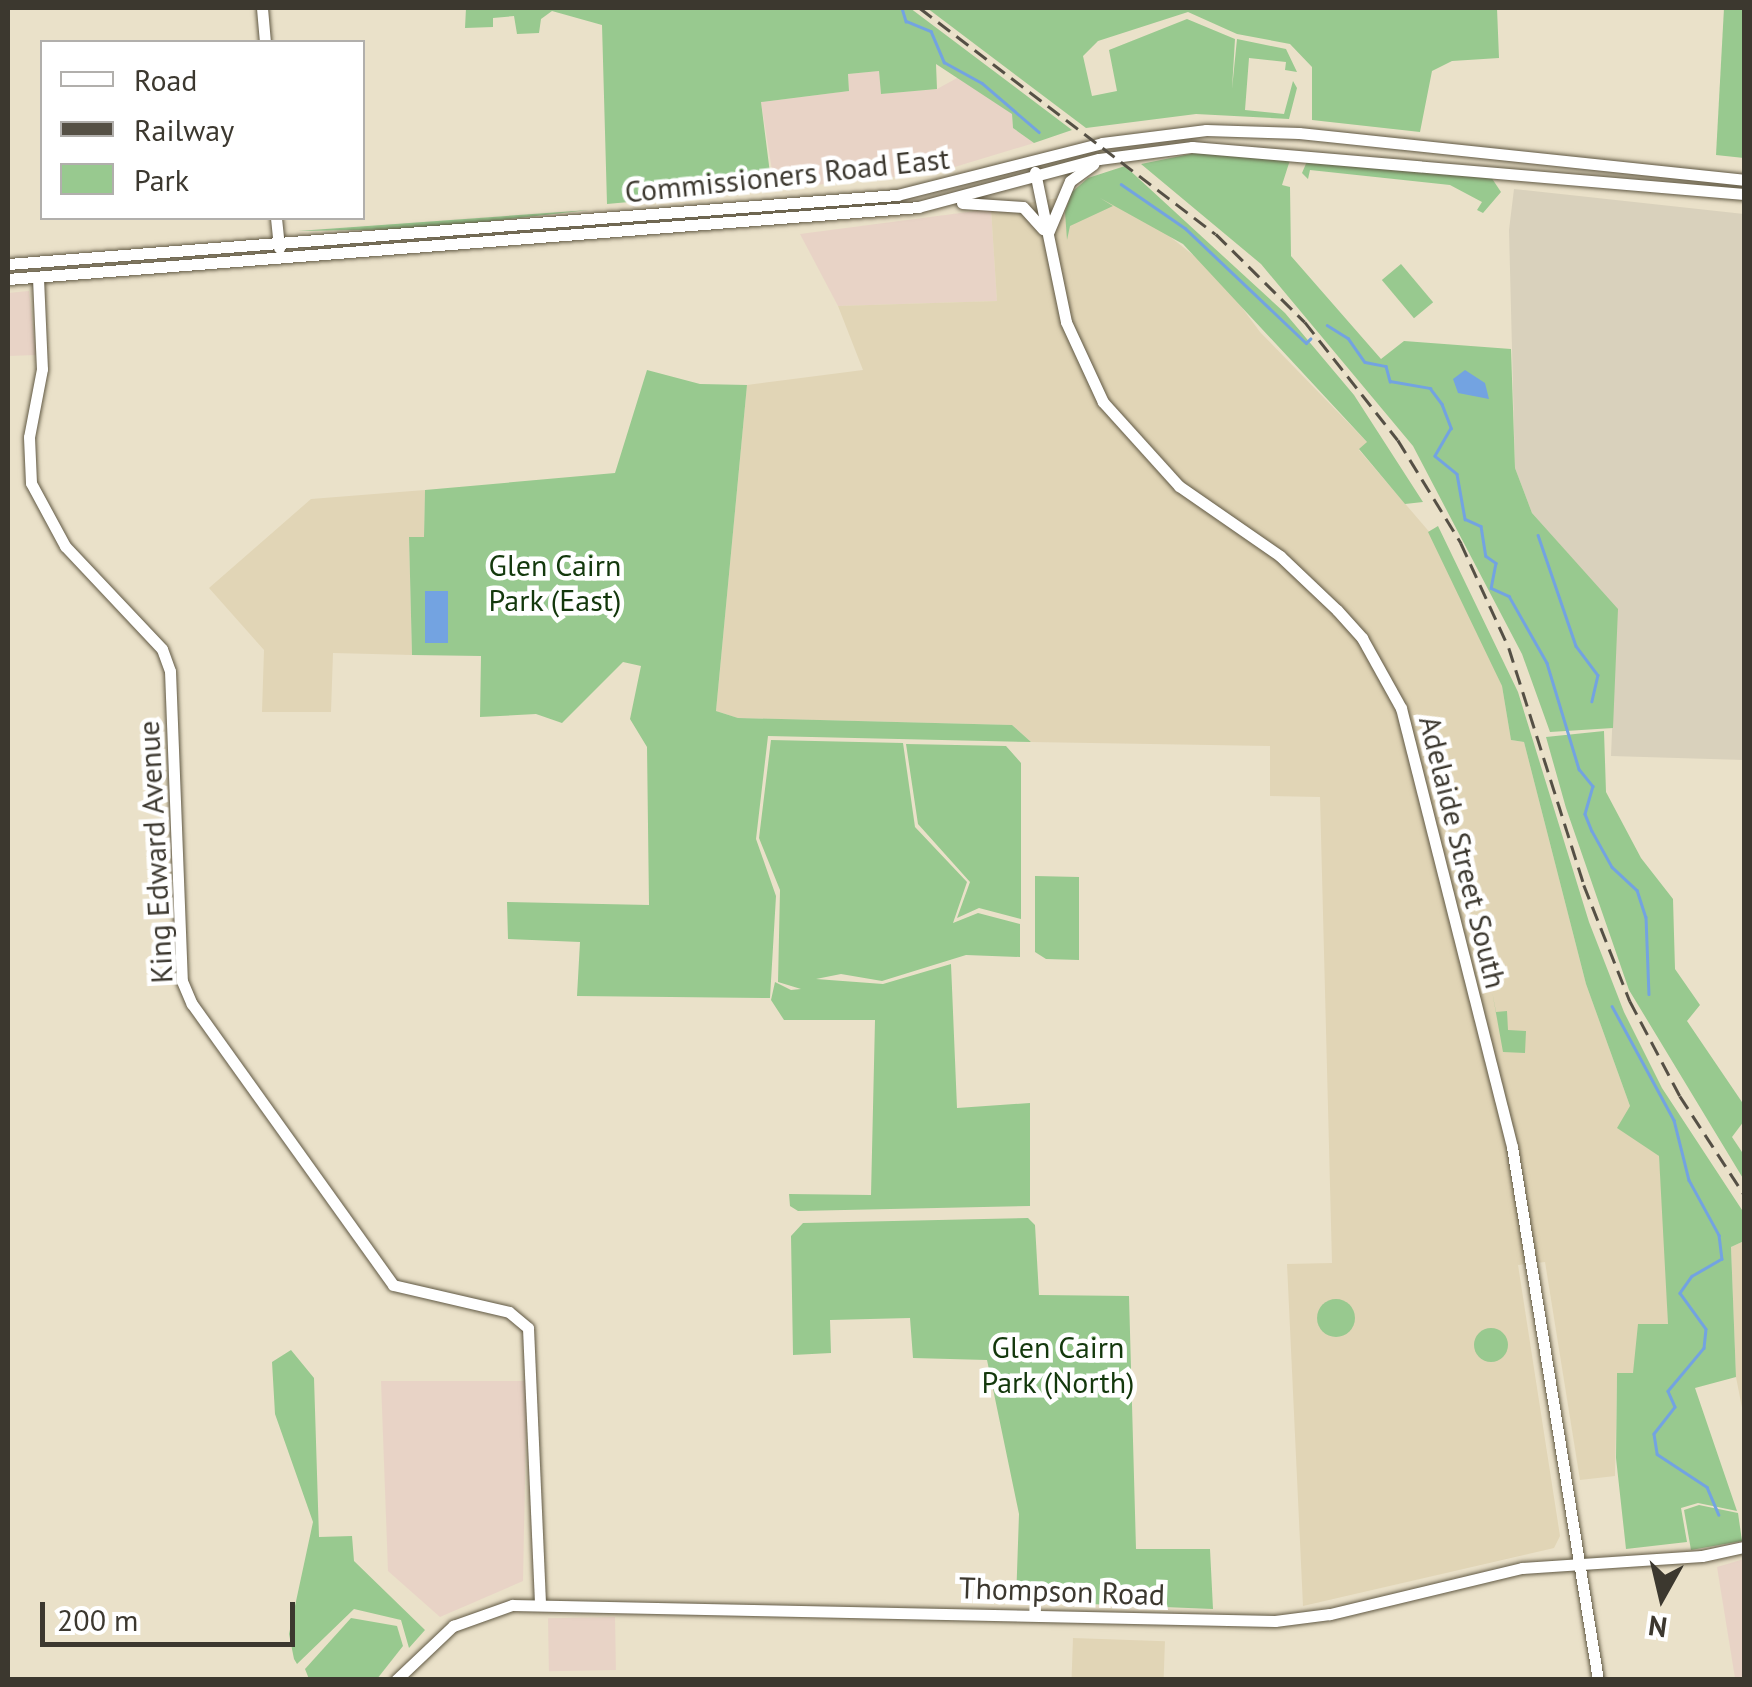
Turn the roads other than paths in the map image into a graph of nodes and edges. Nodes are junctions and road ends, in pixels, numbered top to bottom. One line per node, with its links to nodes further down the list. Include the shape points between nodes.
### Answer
1 (262, 8): 2 (main road)
2 (265, 40)
3 (1099, 159): 5 (main road, Commissioners Road East); 7 (main road, Commissioners Road East, via 1245,147); 10 (main road, via 1070,181)
4 (1032, 163): 5 (main road, Adelaide Street South); 6 (main road, Commissioners Road East, via 1157,134 1243,130); 11 (main road, Commissioners Road East, via 897,194)
5 (1036, 177): 8 (main road, Commissioners Road East); 10 (main road, Adelaide Street South)
6 (1744, 180)
7 (1744, 194)
8 (941, 204): 10 (main road, via 1022,207); 11 (main road, Commissioners Road East)
9 (276, 220): 11 (main road)
10 (1047, 237): 16 (main road, Adelaide Street South, via 1084,368 1128,436 1179,486 1319,591 1362,638 1401,708 1515,1163)
11 (279, 250): 12 (main road, Commissioners Road East); 14 (main road, Commissioners Road East)
12 (8, 264)
13 (8, 278): 14 (main road, Commissioners Road East)
14 (38, 278): 17 (main road, King Edward Avenue, via 42,369 29,437 35,493 65,546 162,650 170,670 182,981 393,1285 522,1318 533,1346)
15 (1744, 1547): 16 (main road, Thompson Road, via 1630,1562)
16 (1576, 1560): 17 (main road, Thompson Road, via 1275,1621); 19 (main road, Adelaide Street South)
17 (540, 1604): 18 (main road, Thompson Road, via 488,1610 454,1626)
18 (396, 1680)
19 (1598, 1680)

